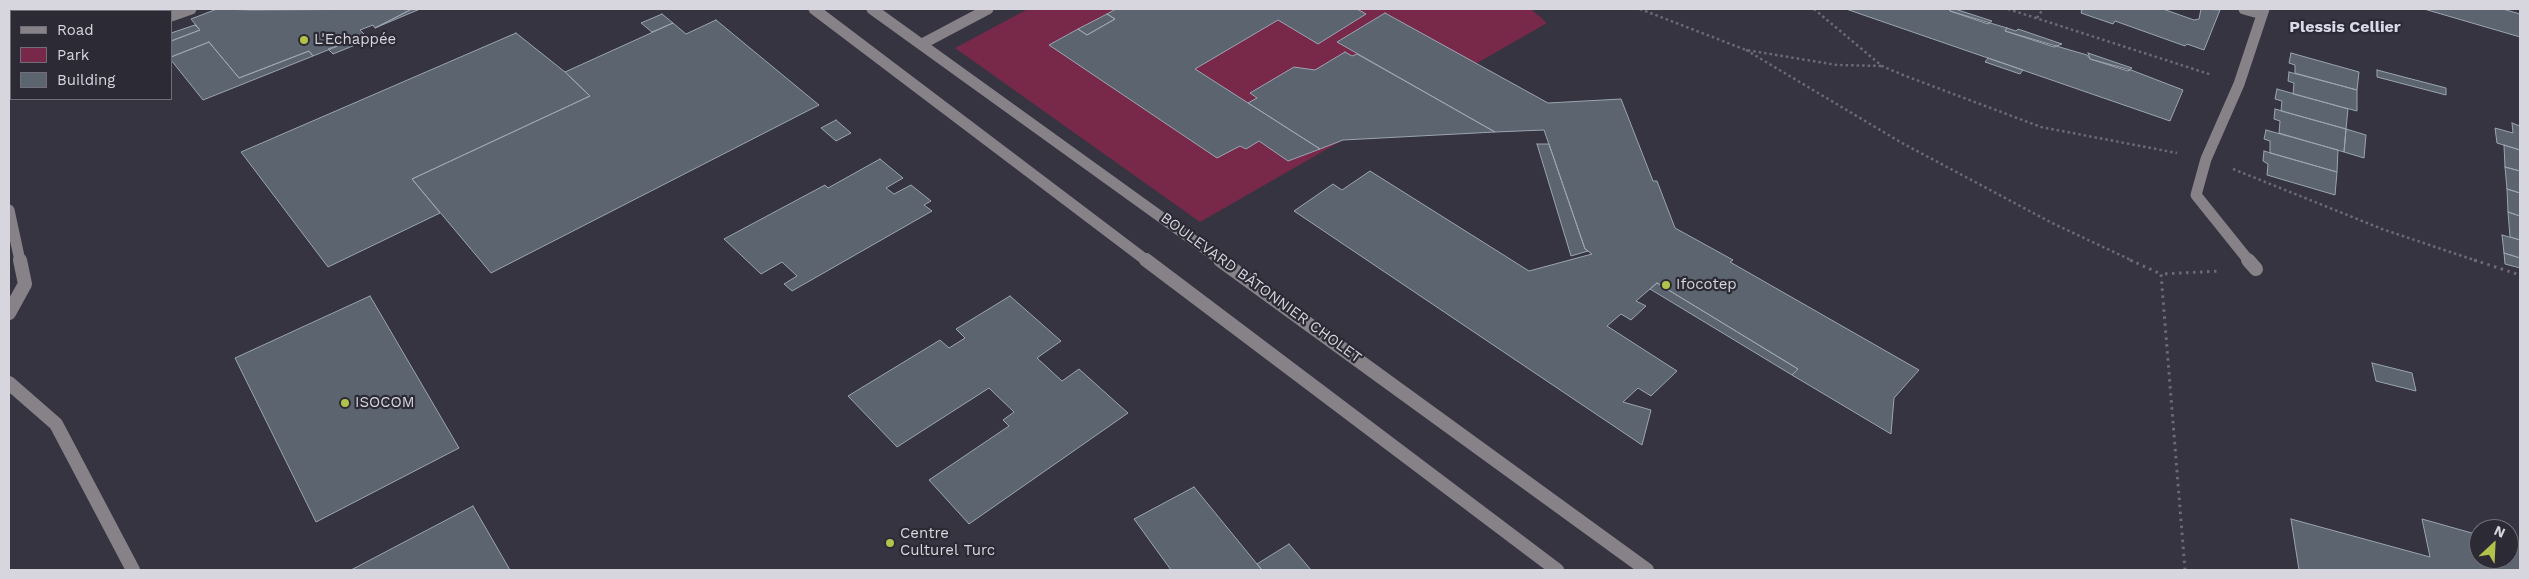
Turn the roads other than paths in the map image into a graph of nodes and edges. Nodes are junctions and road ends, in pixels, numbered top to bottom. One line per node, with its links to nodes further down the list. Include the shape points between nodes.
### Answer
1 (191, 9): 7 (street)
2 (814, 9): 14 (street)
3 (872, 9): 8 (street, BOULEVARD BÂTONNIER CHOLET)
4 (988, 9): 8 (street)
5 (2244, 9): 6 (street)
6 (2263, 12): 10 (street, via 2239,84 2206,159 2196,195)
7 (172, 16)
8 (922, 44): 15 (street, BOULEVARD BÂTONNIER CHOLET)
9 (9, 210): 11 (street, via 25,284)
10 (2256, 269)
11 (9, 313)
12 (9, 383): 13 (street, via 56,424)
13 (133, 570)
14 (1557, 570)
15 (1648, 570)

